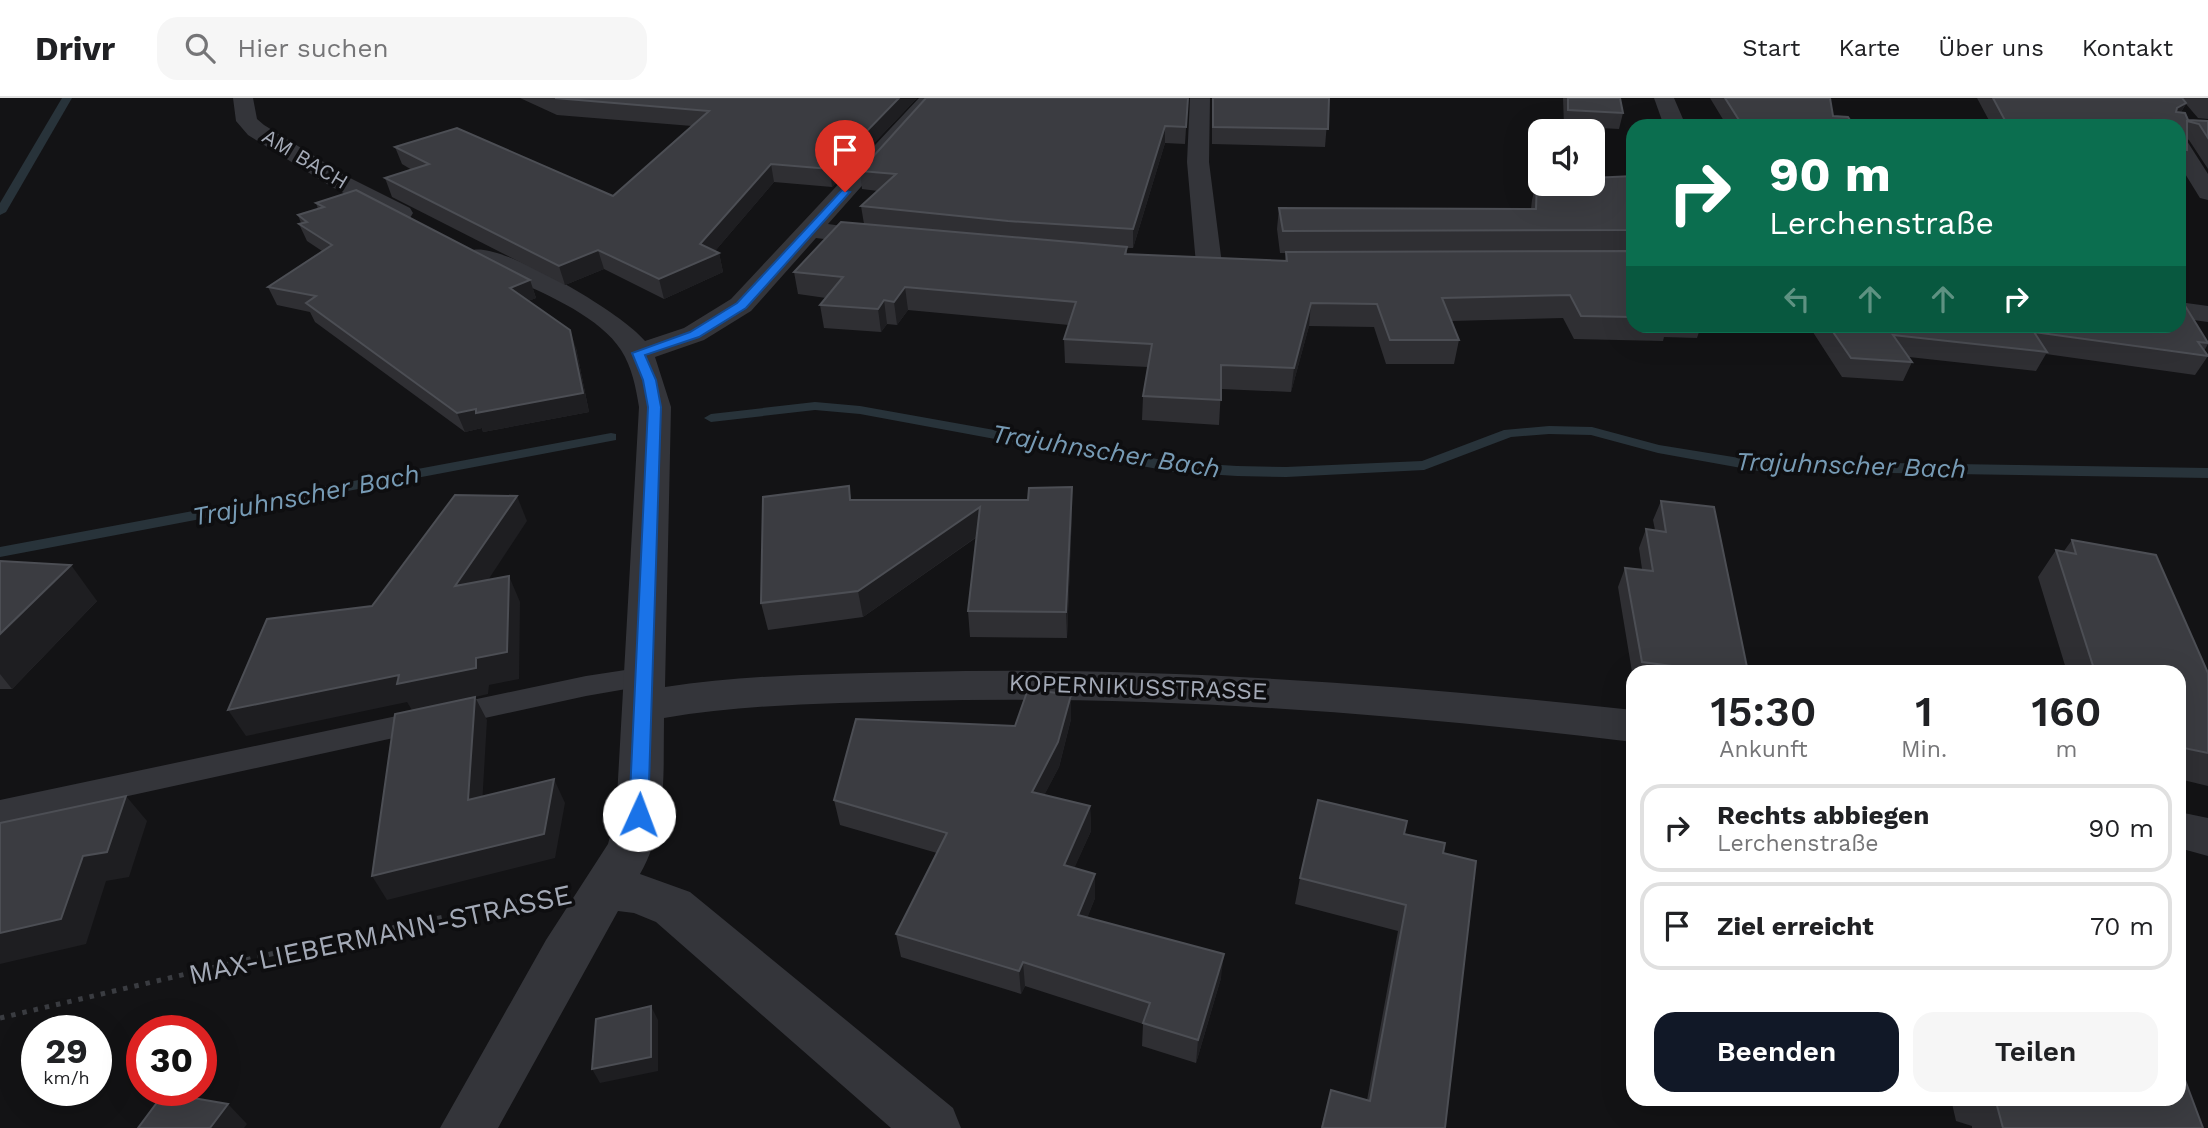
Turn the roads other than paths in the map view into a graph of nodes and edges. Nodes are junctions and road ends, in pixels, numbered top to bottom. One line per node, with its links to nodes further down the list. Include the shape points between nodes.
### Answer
1 (243, 98): 8 (street, AM BACH, via 247,121 256,130 340,182)
2 (930, 98): 9 (street)
3 (1199, 98): 13 (street, via 1198,162)
4 (1664, 98): 5 (street)
5 (1672, 119)
6 (2186, 144): 7 (street)
7 (2208, 193)
8 (423, 225)
9 (811, 230): 10 (street); 17 (street, via 741,305 694,334)
10 (907, 241)
11 (459, 243): 17 (street, via 609,322)
12 (1181, 263): 13 (street)
13 (1209, 264): 14 (street)
14 (1236, 265)
15 (2186, 311): 16 (street)
16 (2208, 314)
17 (638, 353): 18 (street, via 655,407)
18 (644, 691): 19 (street, KOPERNIKUSSTRASSE, via 733,694 1013,682 1326,694); 20 (lane, via 572,689); 23 (street, via 639,815 630,849)
19 (1626, 725)
20 (0, 812)
21 (2186, 832): 22 (street)
22 (2208, 837)
23 (606, 890): 24 (street); 25 (street, MAX-LIEBERMANN-STRASSE, via 638,894 673,907)
24 (468, 1128)
25 (933, 1128)

